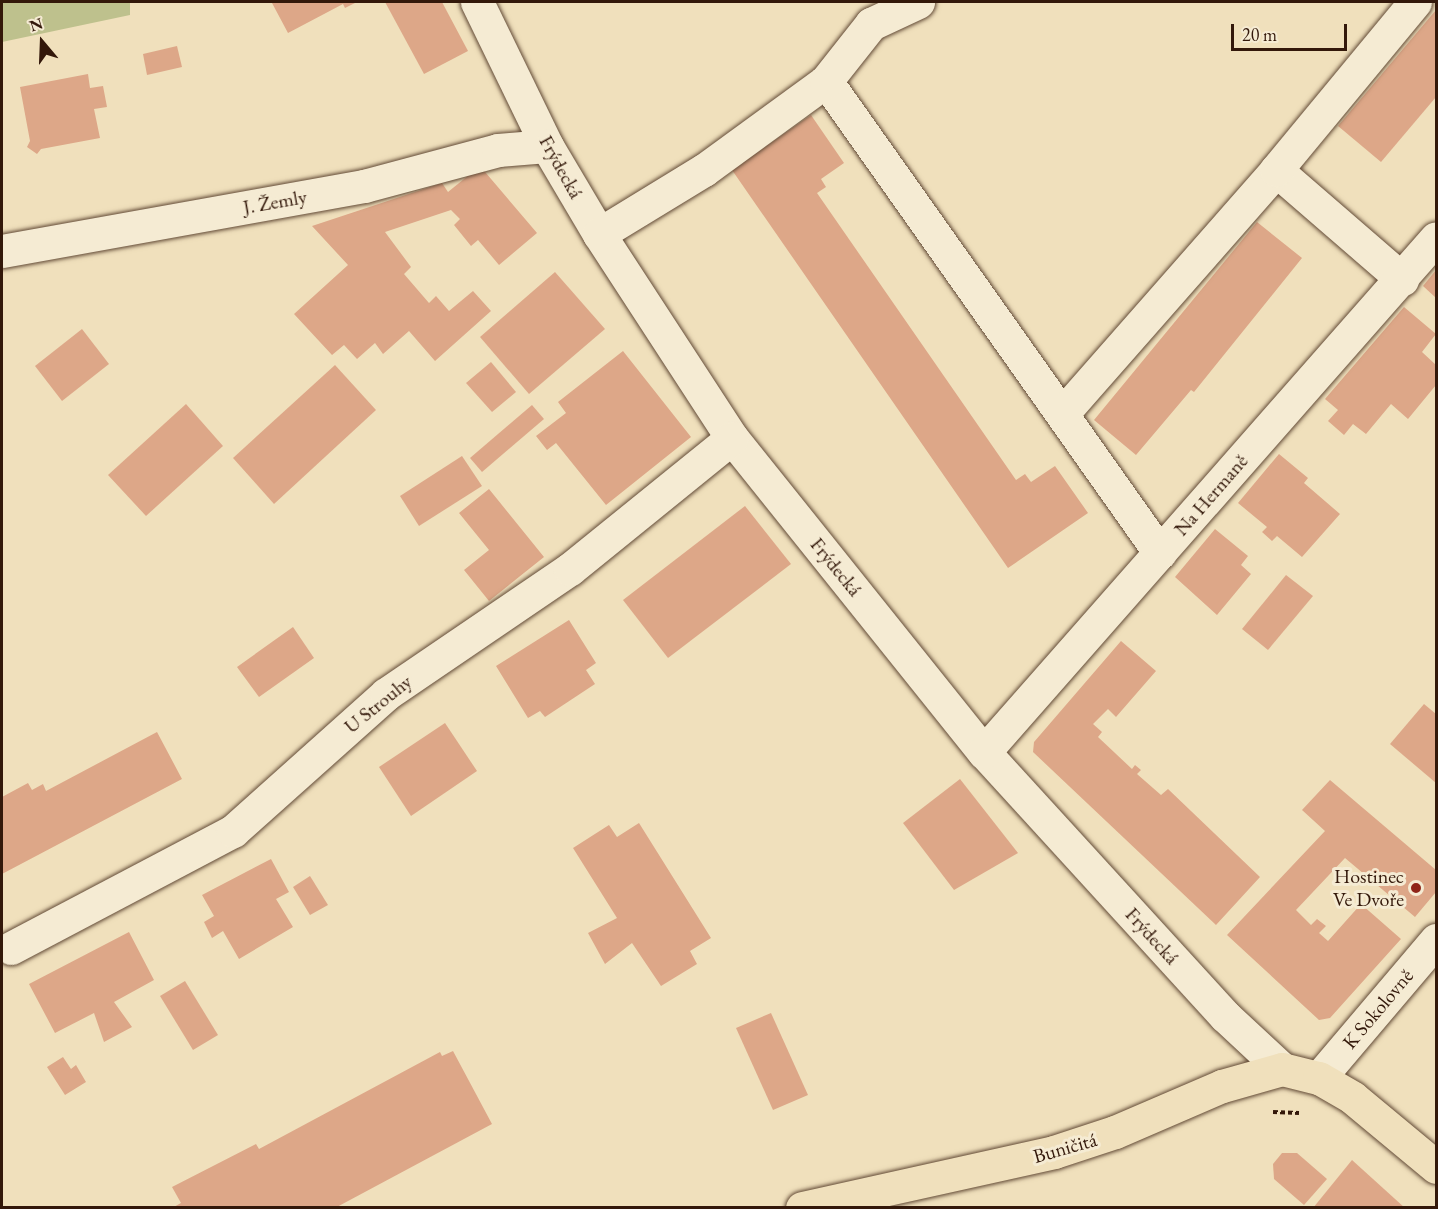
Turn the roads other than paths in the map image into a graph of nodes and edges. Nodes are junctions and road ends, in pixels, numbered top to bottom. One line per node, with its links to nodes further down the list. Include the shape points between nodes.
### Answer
1 (477, 2): 5 (street, Frýdecká)
2 (918, 2): 4 (street, via 871,24)
3 (1415, 2): 6 (street)
4 (826, 81): 7 (street, via 704,170); 11 (street)
5 (547, 146): 7 (street, Frýdecká); 9 (street, J. Žemly, via 498,150 364,186)
6 (1276, 170): 10 (street); 11 (street)
7 (599, 234): 12 (street, Frýdecká)
8 (1437, 238): 10 (street, Na Hermaně)
9 (2, 251)
10 (1402, 279): 13 (street, Na Hermaně)
11 (1062, 414): 13 (street)
12 (732, 438): 14 (street, Frýdecká); 16 (street, U Strouhy, via 570,569 386,694 233,831)
13 (1160, 553): 14 (street, Na Hermaně)
14 (984, 752): 17 (street, Frýdecká, via 1225,1016)
15 (1437, 940): 18 (street, K Sokolovně)
16 (11, 948)
17 (1282, 1069): 18 (main road, Buničitá); 20 (main road, Buničitá, via 1222,1086 1115,1132 1054,1152)
18 (1319, 1078): 19 (main road, via 1353,1098)
19 (1437, 1167)
20 (802, 1208)

